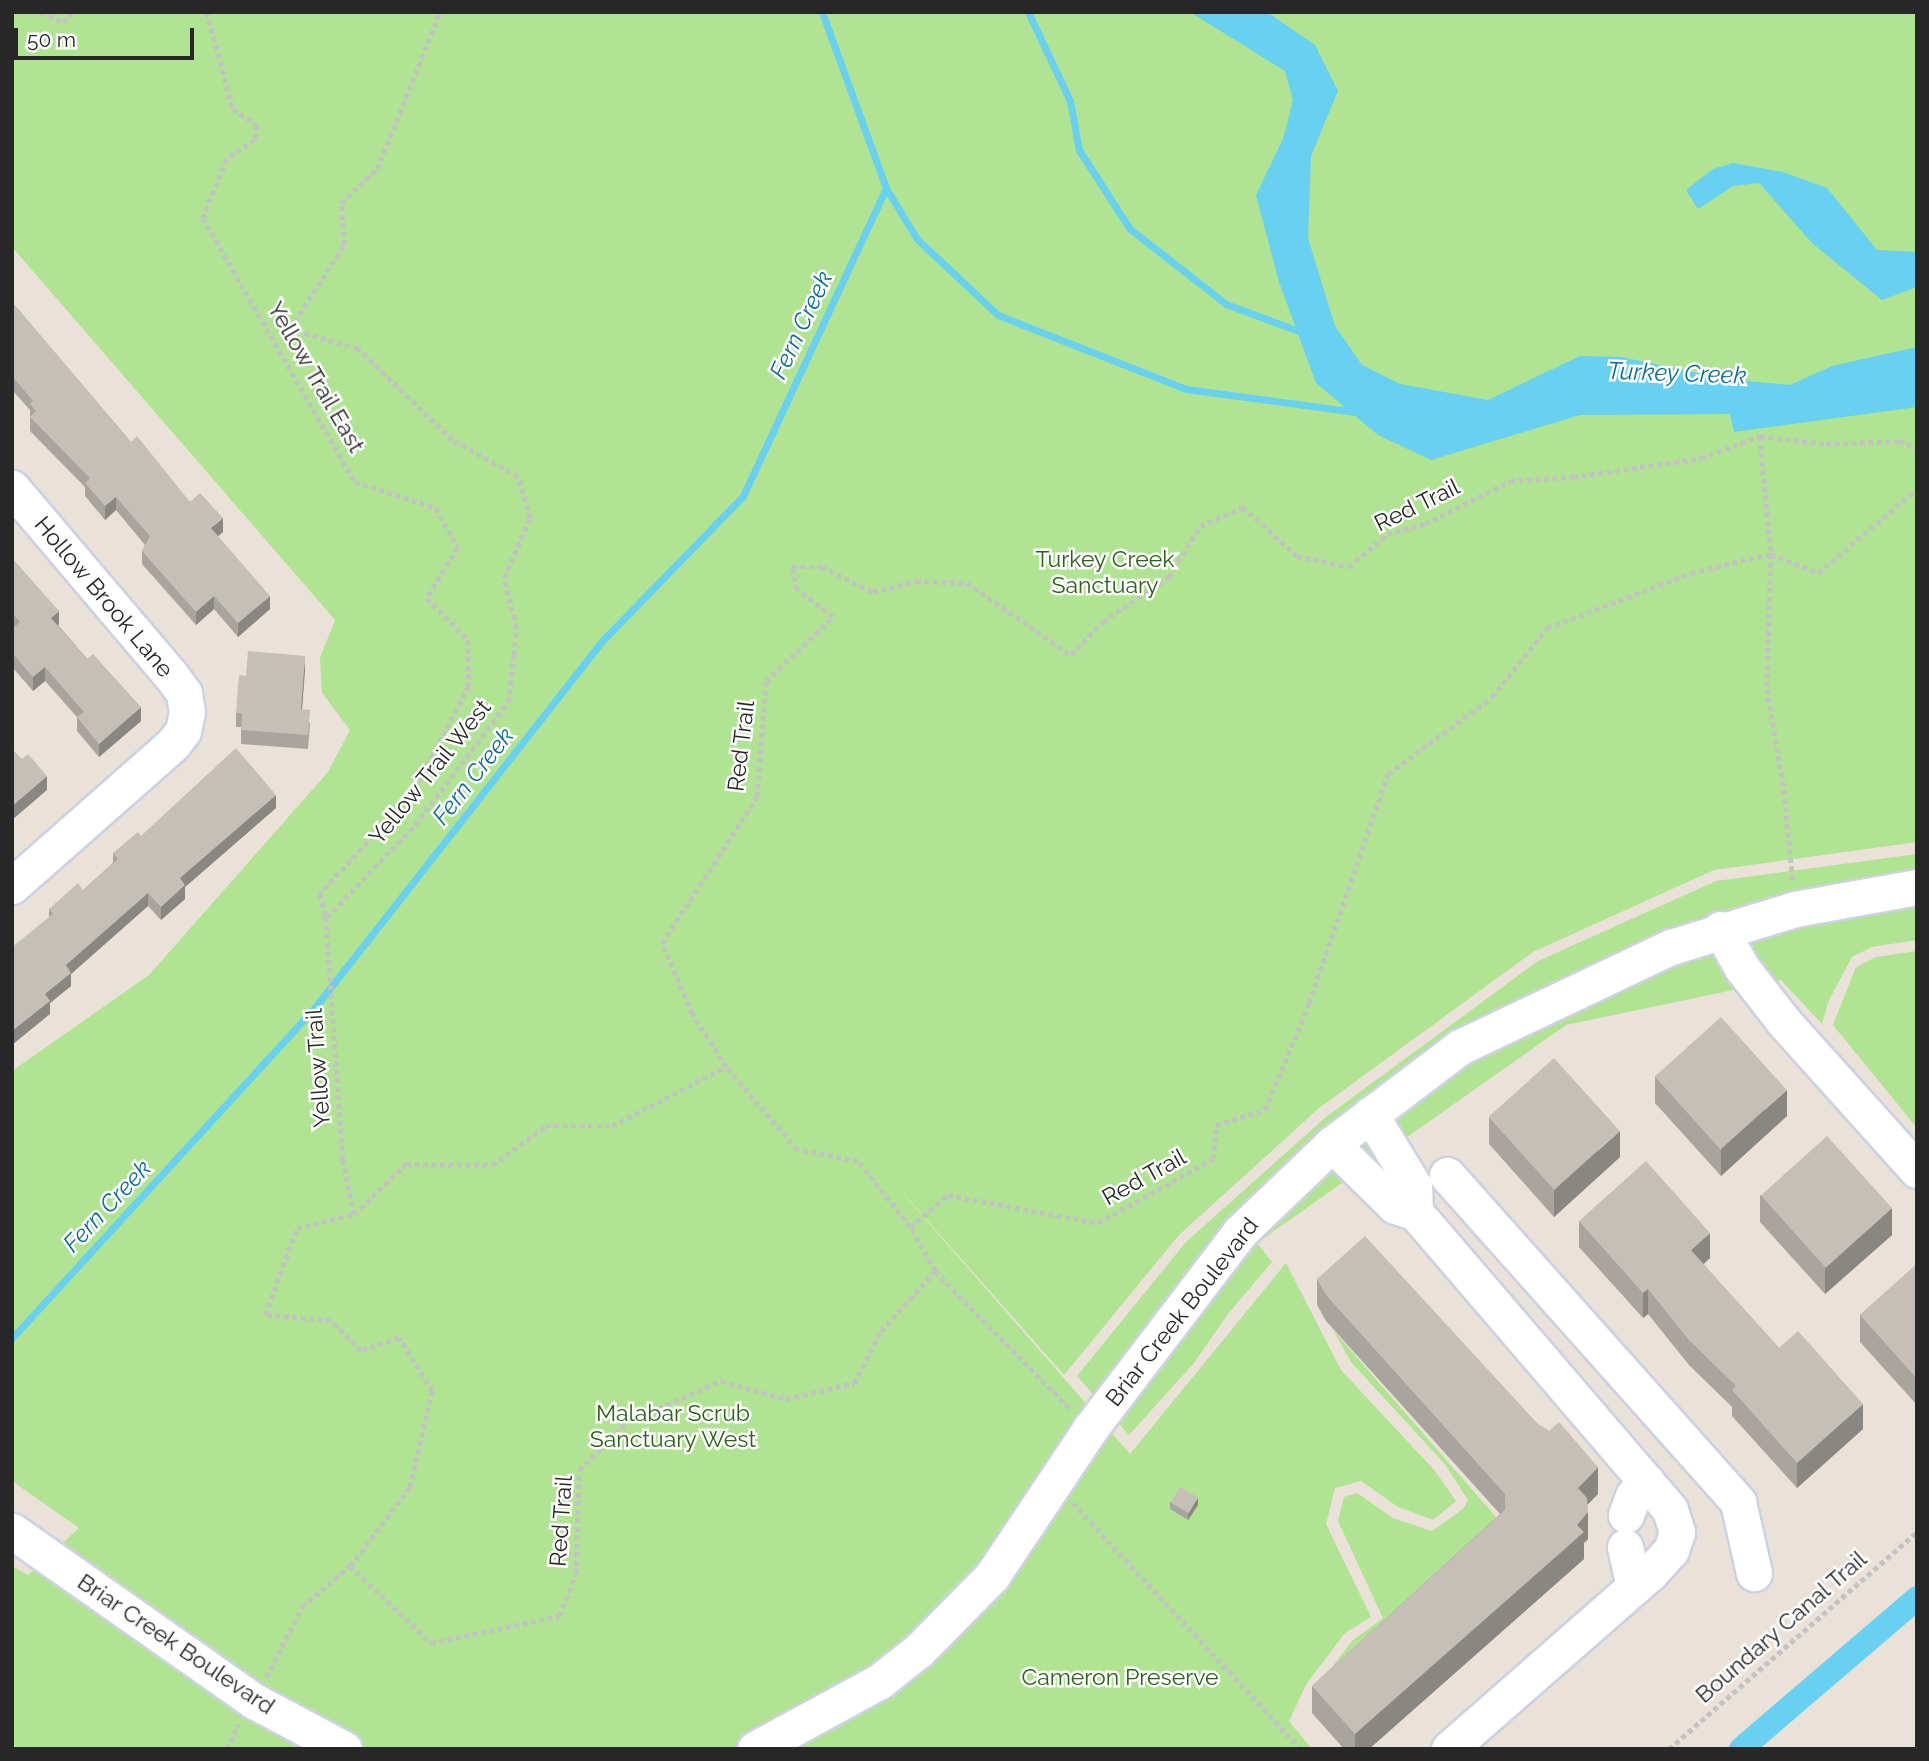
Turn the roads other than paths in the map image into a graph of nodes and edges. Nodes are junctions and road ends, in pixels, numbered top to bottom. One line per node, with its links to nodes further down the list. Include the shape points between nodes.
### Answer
1 (12, 488): 2 (street, Hollow Brook Lane, via 170,674 184,693 187,712 183,731 173,744)
2 (12, 886)
3 (1917, 887): 4 (street, Briar Creek Boulevard, via 1795,909)
4 (1720, 929): 5 (street, Briar Creek Boulevard, via 1671,947 1460,1047); 7 (street, via 1742,968 1784,1022)
5 (1370, 1114): 6 (street, Briar Creek Boulevard); 9 (street, via 1414,1186)
6 (1332, 1144): 9 (street, via 1395,1206); 17 (street, Briar Creek Boulevard, via 1240,1232 1090,1429 992,1576 919,1650 880,1681)
7 (1917, 1170)
8 (1447, 1175): 10 (street)
9 (1415, 1212): 11 (street)
10 (1584, 1331): 11 (street); 14 (street, via 1738,1502)
11 (1545, 1365): 12 (street)
12 (1646, 1481): 15 (street, via 1633,1496 1626,1531); 15 (street, via 1670,1510 1676,1532 1671,1550)
13 (12, 1531): 16 (street, Briar Creek Boulevard, via 254,1701)
14 (1754, 1573)
15 (1634, 1587): 18 (street)
16 (344, 1749)
17 (755, 1749)
18 (1448, 1749)

